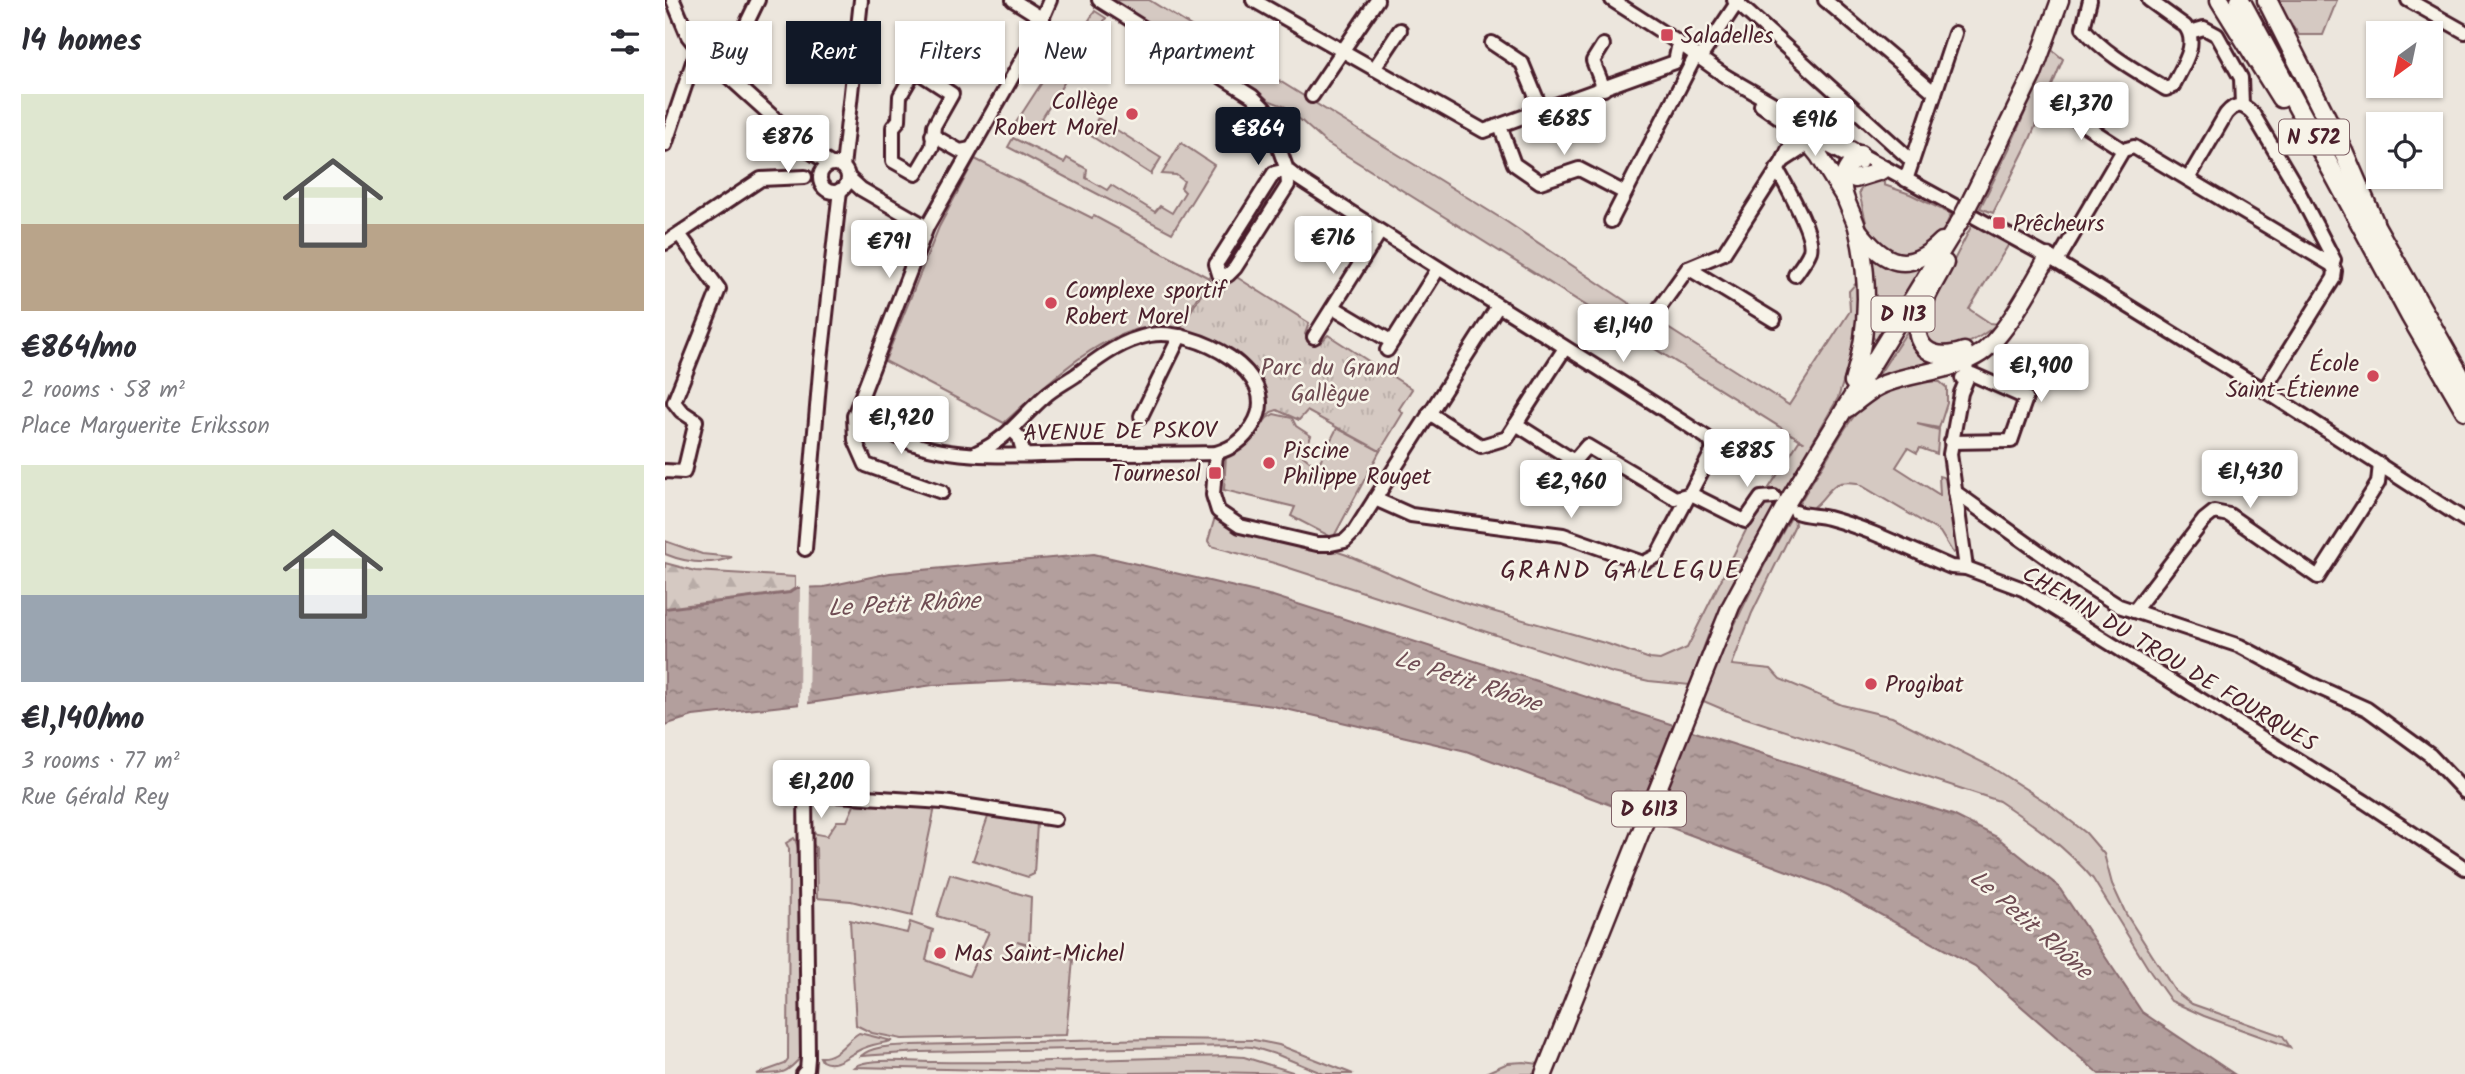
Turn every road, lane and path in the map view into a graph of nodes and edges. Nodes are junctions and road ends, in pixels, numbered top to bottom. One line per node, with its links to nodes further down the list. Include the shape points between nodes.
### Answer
1 (673, 0): 23 (street)
2 (758, 0): 21 (street)
3 (861, 0): 54 (street, via 844,141)
4 (1013, 0): 20 (street)
5 (1050, 0): 20 (street)
6 (1099, 0): 52 (street, via 1252,96 1265,109)
7 (1253, 0): 30 (street)
8 (1377, 0): 30 (street)
9 (1612, 0): 28 (street)
10 (2060, 0): 59 (main road, D 113, bridge, via 2033,74 1973,196)
11 (2089, 0): 24 (street, via 2083,28 2093,40 2167,89 2173,86 2193,43)
12 (2149, 0): 24 (street)
13 (2220, 0): 71 (highway)
14 (2240, 0): 71 (highway, N 572)
15 (2251, 0): 61 (highway, N 572)
16 (2267, 0): 61 (highway)
17 (2408, 0): 25 (street)
18 (1736, 1): 31 (street); 49 (street)
19 (1834, 3): 38 (street)
20 (1043, 19): 47 (street)
21 (748, 21)
22 (1400, 30): 33 (street)
23 (686, 31)
24 (2190, 32): 40 (street, via 2204,28 2217,35 2241,78)
25 (2465, 32)
26 (1955, 33): 38 (street)
27 (1492, 43): 41 (street, via 1522,63)
28 (1678, 43): 31 (street); 32 (street)
29 (1603, 44): 37 (street, via 1593,61)
30 (1344, 51): 33 (street); 39 (street)
31 (1698, 57): 34 (street); 45 (street)
32 (1675, 62): 34 (street); 37 (street)
33 (1374, 69): 43 (street, via 1484,131)
34 (1687, 72): 57 (street)
35 (686, 83): 46 (street)
36 (736, 84): 54 (street)
37 (1604, 89): 41 (street)
38 (1935, 93): 49 (street)
39 (1312, 96)
40 (2242, 105): 55 (street, via 2226,114); 68 (street, via 2253,114 2294,183 2334,260)
41 (1541, 109): 43 (street)
42 (2060, 109): 48 (street)
43 (1500, 126): 57 (street, via 1514,164 1540,183 1579,169)
44 (932, 135): 44 (street, via 952,93 915,70 900,96 899,120 893,127 893,161 916,174 932,147); 47 (street, via 960,151)
45 (1808, 135): 50 (street); 51 (street, via 1787,149); 58 (main road)
46 (665, 145)
47 (971, 149): 62 (street)
48 (2123, 150): 55 (street, via 2142,150); 67 (street)
49 (1912, 160): 56 (street)
50 (1857, 164): 53 (main road); 56 (street); 58 (main road)
51 (1780, 165): 69 (street, via 1724,253); 72 (street, via 1809,239 1810,251)
52 (1287, 170): 52 (street, via 1274,173 1216,264 1219,274 1228,275 1235,268 1288,185); 64 (street)
53 (1881, 171): 56 (street)
54 (833, 177): 62 (street); 65 (street, via 761,179); 103 (street, via 838,214)
55 (2188, 179): 68 (street)
56 (1906, 180): 59 (street)
57 (1625, 193): 60 (street)
58 (1847, 201): 63 (main road)
59 (1968, 219): 63 (main road, via 1921,259 1908,263 1878,254); 67 (street); 80 (main road, via 1916,328 1927,350); 87 (main road, D 113)
60 (1611, 221)
61 (2374, 222): 81 (highway, N 572)
62 (927, 227): 83 (street)
63 (1857, 228): 87 (main road, via 1866,285 1865,332)
64 (1380, 232): 70 (street); 74 (street)
65 (679, 234): 66 (street); 95 (street, via 719,289 674,402 696,421 684,472)
66 (665, 243)
67 (2053, 259): 80 (main road, via 2005,325); 82 (street)
68 (2332, 265): 82 (street, via 2334,278)
69 (1688, 268): 75 (street); 76 (street)
70 (1438, 269): 73 (street); 74 (street, via 1389,346)
71 (2388, 274): 84 (highway, N 572)
72 (1795, 275)
73 (1498, 306): 79 (street); 85 (street)
74 (1333, 307): 78 (street)
75 (1655, 314)
76 (1774, 320)
77 (1180, 336): 86 (street); 89 (street, AVENUE DE PSKOV, via 1151,335 1114,347 1046,395); 92 (street, AVENUE DE PSKOV, via 1229,356 1254,383 1259,400 1257,419 1245,438)
78 (1314, 337)
79 (1565, 348): 88 (street); 98 (street, via 1711,442 1713,450)
80 (1960, 371): 87 (main road, via 1881,385); 90 (street); 90 (street, via 2025,398 2011,441)
81 (2465, 385)
82 (2264, 390): 94 (street)
83 (863, 399): 91 (street, AVENUE DE PSKOV, via 880,425 899,437 944,450); 96 (street, via 854,424 855,440 866,465)
84 (2465, 410)
85 (1429, 413): 88 (street, via 1481,446 1507,438); 100 (street)
86 (1140, 415)
87 (1840, 415): 110 (main road, D 6113, via 1736,596)
88 (1516, 424): 98 (street, via 1574,461 1587,446 1675,498)
89 (1011, 430): 91 (street, AVENUE DE PSKOV); 93 (street, via 1019,437)
90 (1951, 442): 97 (street)
91 (976, 453): 93 (street, AVENUE DE PSKOV)
92 (1216, 453): 93 (street, AVENUE DE PSKOV); 100 (street, via 1213,495 1218,511 1240,526 1331,544 1345,541)
93 (1024, 455)
94 (2380, 464): 102 (street); 105 (street, via 2378,484 2318,577 2229,516 2214,512)
95 (665, 471)
96 (942, 492)
97 (1955, 492): 104 (street); 105 (street, via 2081,582)
98 (1691, 494): 99 (street, via 1745,522 1761,498); 100 (street, via 1657,556 1643,563 1563,535 1411,515)
99 (1774, 497)
100 (1375, 499)
101 (1795, 512): 104 (street, CHEMIN DU TROU DE FOURQUES, via 1854,526 1951,567)
102 (2465, 520)
103 (805, 549)
104 (1966, 568): 108 (street, CHEMIN DU TROU DE FOURQUES, via 2023,589)
105 (2134, 611): 106 (street, via 2240,646 2367,709 2430,755)
106 (2465, 792)
107 (1055, 819): 109 (street, via 943,802 806,793)
108 (2465, 868)
109 (810, 1069)
110 (1543, 1074)

